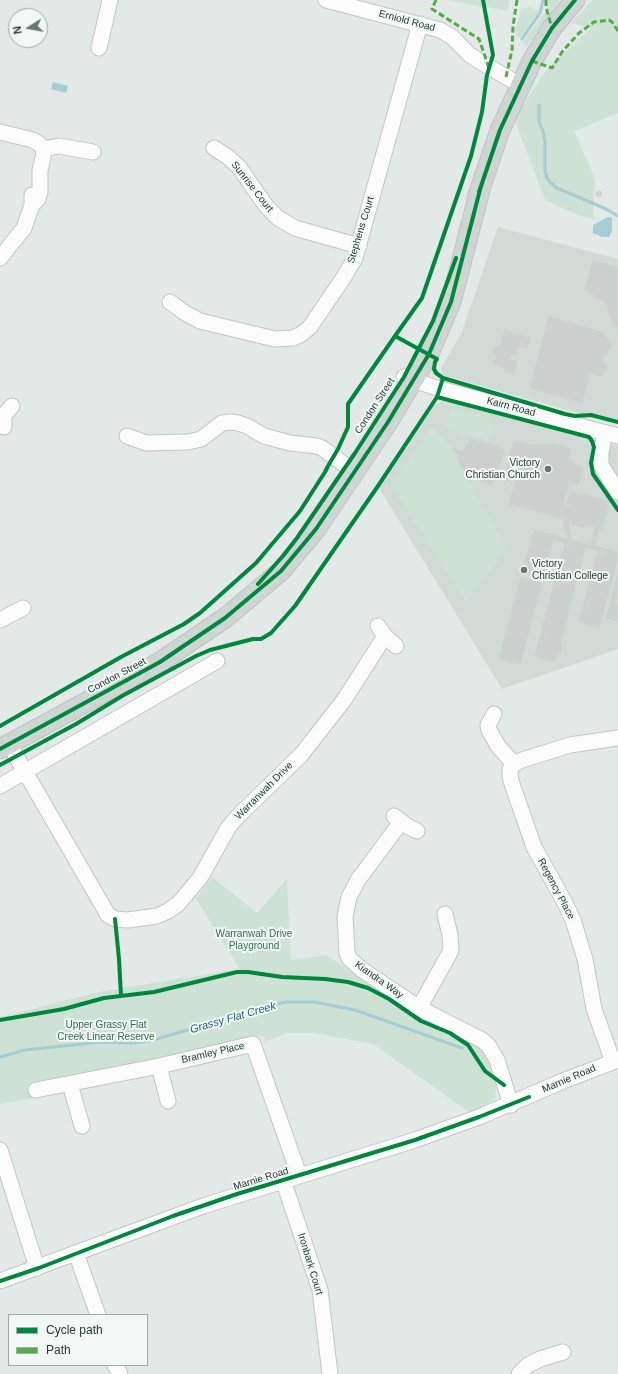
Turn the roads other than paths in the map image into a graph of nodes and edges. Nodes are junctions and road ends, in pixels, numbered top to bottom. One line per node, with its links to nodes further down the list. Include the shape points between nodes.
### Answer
1 (110, 0): 5 (street)
2 (326, 0): 4 (street, Erniold Road)
3 (575, 0): 6 (main road, Condon Street, via 552,28)
4 (420, 24): 6 (street, Erniold Road, via 446,33 479,62); 11 (street, Stephens Court)
5 (99, 48)
6 (520, 85): 14 (main road, Condon Street, via 500,130 441,301)
7 (0, 132): 9 (street, via 33,140)
8 (214, 148): 11 (street, Sunrise Court, via 239,167 266,206 278,218 295,228)
9 (44, 149): 10 (street, via 59,146); 12 (street, via 40,170 33,177 32,205 24,228)
10 (96, 153)
11 (359, 246): 13 (street, Stephens Court, via 351,266 310,327 293,338 276,339 200,321 185,314)
12 (0, 258)
13 (170, 302)
14 (409, 379): 15 (street, Kairn Road); 17 (main road, Condon Street); 20 (main road, Condon Street, via 384,429 316,529 281,571)
15 (611, 435): 18 (street, via 601,452 601,465)
16 (127, 436): 17 (street, via 146,443 192,441 205,437 222,423 238,423 264,436 290,443 317,446)
17 (345, 465): 20 (main road, Condon Street, via 283,556)
18 (618, 492)
19 (23, 608): 21 (street)
20 (236, 608): 26 (main road, Condon Street, via 160,662)
21 (0, 620)
22 (396, 646): 28 (street, Warranwah Drive, via 382,631 344,700 301,755 228,828 200,878 178,904 157,916 113,923)
23 (217, 661): 28 (street)
24 (494, 714): 27 (street, via 488,724 491,733)
25 (618, 738): 27 (street, via 566,746)
26 (4, 746): 28 (street, Warranwah Drive)
27 (514, 764): 33 (street, Regency Place, via 510,769 511,781 534,847 573,920 585,959 592,1000)
28 (25, 771): 29 (street)
29 (0, 786)
30 (417, 831): 32 (street, Kiandra Way, via 398,819 352,889 346,909 346,942 347,954 354,964)
31 (445, 913): 32 (street, via 451,950)
32 (419, 1008): 38 (street, Kiandra Way, via 488,1045 496,1060)
33 (616, 1061): 38 (street, Marnie Road)
34 (159, 1066): 35 (street, Bramley Place); 37 (street); 41 (street, Bramley Place, via 253,1044)
35 (70, 1084): 36 (street, Bramley Place); 39 (street)
36 (36, 1090)
37 (168, 1101)
38 (510, 1105): 41 (street, Marnie Road, via 415,1140)
39 (82, 1126)
40 (0, 1150): 44 (street)
41 (299, 1175): 42 (street, Marnie Road)
42 (283, 1180): 43 (street, Marnie Road, via 173,1216); 48 (street, Ironbark Court, via 320,1290)
43 (76, 1253): 44 (street, Marnie Road); 46 (street)
44 (38, 1268): 45 (street, Marnie Road)
45 (0, 1281)
46 (98, 1314)
47 (563, 1352): 49 (street, via 540,1359 528,1365)
48 (330, 1374)
49 (519, 1374)

